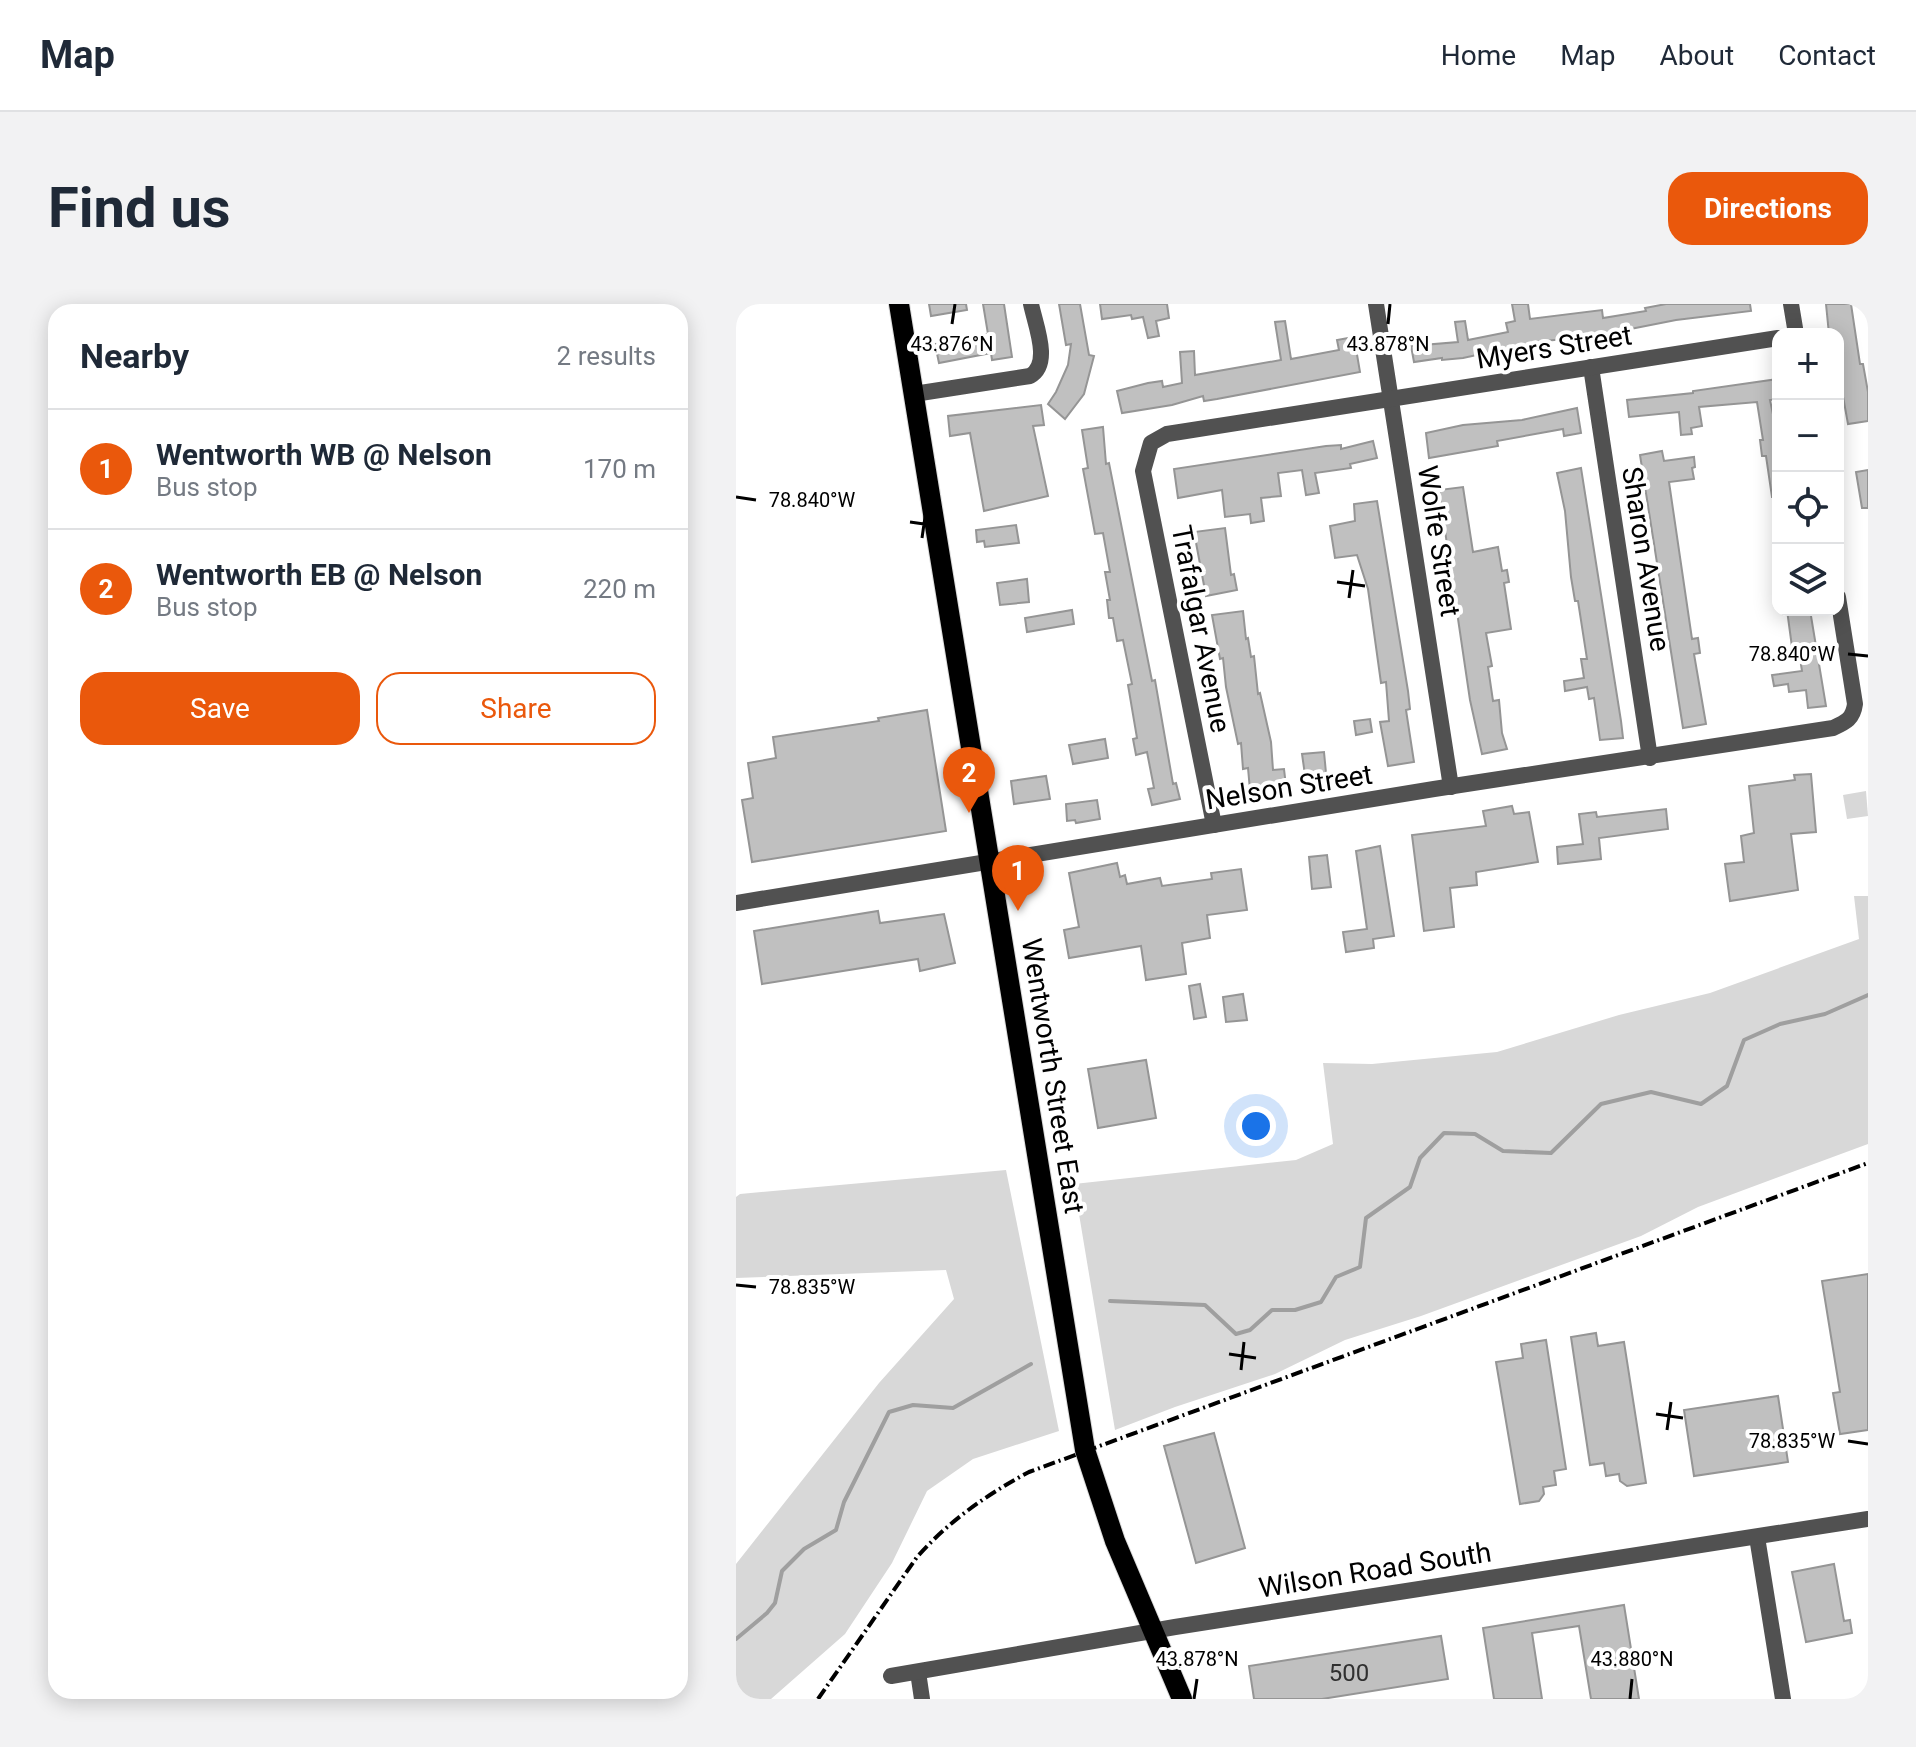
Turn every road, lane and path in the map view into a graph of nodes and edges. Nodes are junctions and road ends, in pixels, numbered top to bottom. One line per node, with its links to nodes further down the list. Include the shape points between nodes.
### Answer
1 (899, 304): 8 (main road, Wentworth Street East)
2 (1031, 304): 8 (street, via 1041,355 1036,373)
3 (1376, 304): 9 (street, Wolfe Street)
4 (1791, 304): 5 (street)
5 (1795, 328)
6 (1772, 339): 7 (street, Myers Street)
7 (1591, 367): 9 (street, Myers Street); 12 (street, Sharon Avenue)
8 (914, 394): 15 (main road, Wentworth Street East)
9 (1390, 398): 10 (street, Myers Street, via 1167,434); 13 (street, Wolfe Street)
10 (1151, 443): 14 (street, Trafalgar Avenue, via 1143,471)
11 (1841, 616): 12 (street, Nelson Street, via 1855,704 1848,721 1833,728)
12 (1650, 758): 13 (street, Nelson Street)
13 (1451, 787): 14 (street, Nelson Street)
14 (1214, 825): 15 (street, Nelson Street)
15 (990, 861): 16 (street, Nelson Street); 19 (main road, Wentworth Street East, via 1085,1450)
16 (736, 903)
17 (1868, 1519): 18 (street, Wilson Road South)
18 (1757, 1537): 19 (street, Wilson Road South); 24 (street)
19 (1153, 1631): 20 (street, Wilson Road South); 23 (main road, Wentworth Street East)
20 (918, 1672): 21 (street, Wilson Road South); 22 (street)
21 (891, 1676)
22 (922, 1699)
23 (1182, 1699)
24 (1783, 1699)

